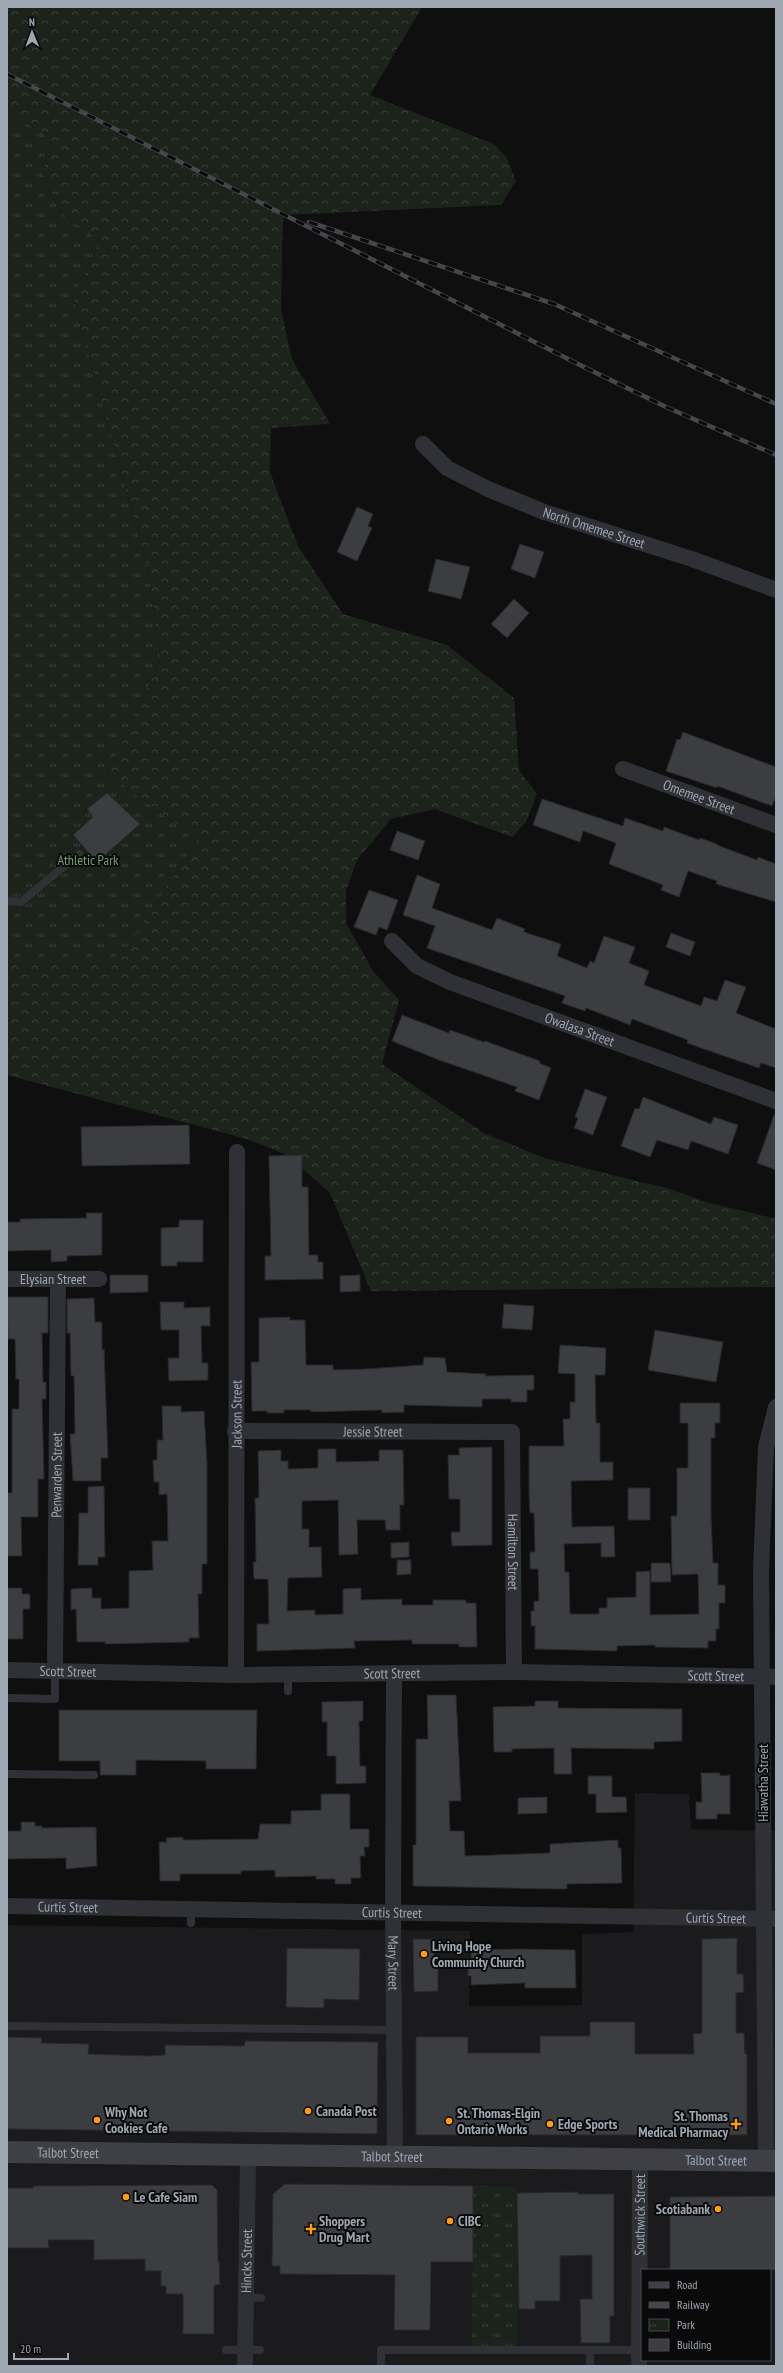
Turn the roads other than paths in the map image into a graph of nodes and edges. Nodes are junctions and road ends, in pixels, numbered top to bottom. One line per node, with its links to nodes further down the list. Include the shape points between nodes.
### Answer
1 (423, 444): 2 (street, North Omemee Street, via 447,468 488,489 544,512 692,559)
2 (776, 590)
3 (623, 769): 4 (street, Omemee Street)
4 (776, 825)
5 (79, 854): 6 (lane, via 21,902)
6 (7, 901)
7 (392, 941): 8 (street, Owalasa Street, via 417,966 450,982)
8 (776, 1101)
9 (237, 1152): 14 (street, Jackson Street)
10 (7, 1279): 12 (street, Elysian Street)
11 (98, 1279): 12 (street, Elysian Street)
12 (58, 1280): 16 (street, Penwarden Street)
13 (776, 1406): 22 (street, Hiawatha Street, via 764,1461 761,1570)
14 (235, 1431): 15 (street, Jessie Street); 21 (street, Jackson Street)
15 (512, 1432): 18 (street, Hamilton Street)
16 (55, 1669): 17 (street, Scott Street); 21 (street, Scott Street); 24 (lane, via 54,1699)
17 (7, 1670)
18 (514, 1672): 19 (street, Scott Street); 22 (street, Scott Street)
19 (394, 1673): 20 (street, Scott Street); 28 (street, Mary Street)
20 (288, 1675): 21 (street, Scott Street); 23 (lane)
21 (236, 1676)
22 (769, 1677): 29 (street, Hiawatha Street)
23 (288, 1691)
24 (9, 1698)
25 (9, 1774): 26 (lane)
26 (94, 1775)
27 (7, 1906): 28 (street, Curtis Street, via 191,1916)
28 (393, 1912): 29 (street, Curtis Street); 31 (street, Mary Street)
29 (770, 1919): 36 (street, Hiawatha Street)
30 (7, 2026): 31 (lane)
31 (394, 2030): 34 (street, Mary Street)
32 (7, 2152): 33 (main road, Talbot Street)
33 (248, 2155): 34 (main road, Talbot Street); 38 (street, Hincks Street, via 253,2297)
34 (395, 2157): 35 (main road, Talbot Street)
35 (640, 2161): 36 (main road, Talbot Street); 40 (street, Southwick Street)
36 (771, 2161)
37 (226, 2350): 38 (lane)
38 (252, 2350): 41 (street, Hincks Street)
39 (590, 2350): 40 (lane); 42 (lane, via 382,2350); 43 (lane)
40 (639, 2350): 44 (street, Southwick Street)
41 (245, 2366)
42 (381, 2366)
43 (590, 2366)
44 (639, 2366)

